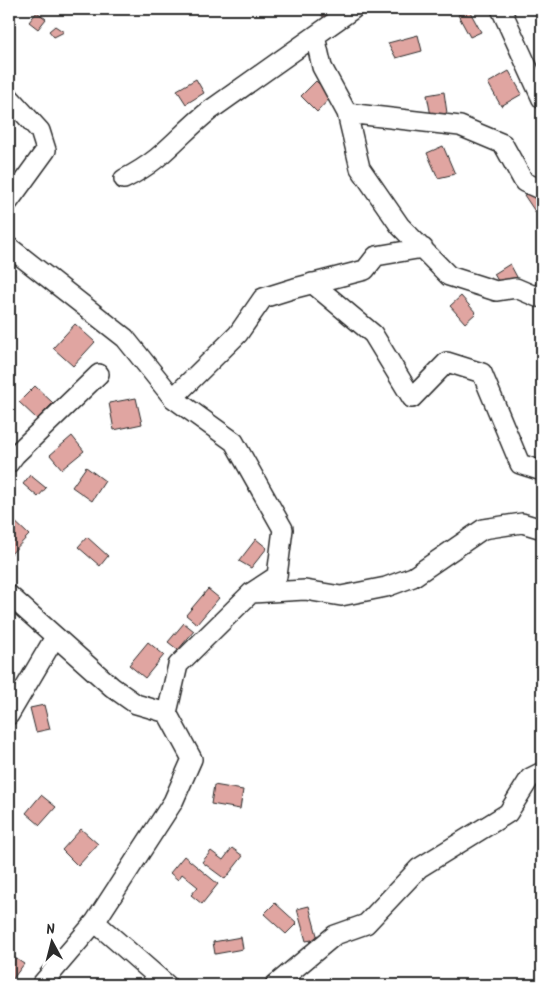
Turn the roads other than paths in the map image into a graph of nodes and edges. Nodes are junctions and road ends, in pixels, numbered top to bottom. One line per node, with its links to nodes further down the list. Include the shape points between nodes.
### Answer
1 (352, 9): 3 (street)
2 (501, 9): 5 (street)
3 (315, 36): 6 (street, via 322,67); 7 (street, via 209,111 157,158)
4 (9, 97): 9 (street, via 40,131 46,150)
5 (542, 99)
6 (347, 113): 8 (street, via 460,126 503,144 524,182); 11 (street, via 360,168 400,226)
7 (124, 179)
8 (542, 190)
9 (9, 201)
10 (9, 246): 15 (street, via 125,338)
11 (423, 248): 12 (street, via 376,256 365,270); 13 (street, via 449,276 496,291 516,288 537,297)
12 (312, 283): 15 (street, via 262,298 238,334); 17 (street, via 373,334 412,398 447,362 482,373 520,464)
13 (542, 292)
14 (99, 374): 16 (street)
15 (172, 398): 19 (street, via 234,442 283,529 277,576)
16 (9, 463)
17 (542, 471)
18 (542, 529): 19 (street, via 522,524 483,529 413,577 386,587 341,596 305,590)
19 (251, 593): 22 (street, via 178,665)
20 (9, 595): 21 (street)
21 (55, 637): 22 (street, via 136,704); 23 (street)
22 (167, 713): 25 (street, via 192,759 173,802)
23 (9, 714)
24 (542, 772): 28 (street, via 530,778 508,813 419,868 366,924 334,935)
25 (95, 922): 26 (street); 27 (street)
26 (41, 985)
27 (167, 985)
28 (274, 985)

